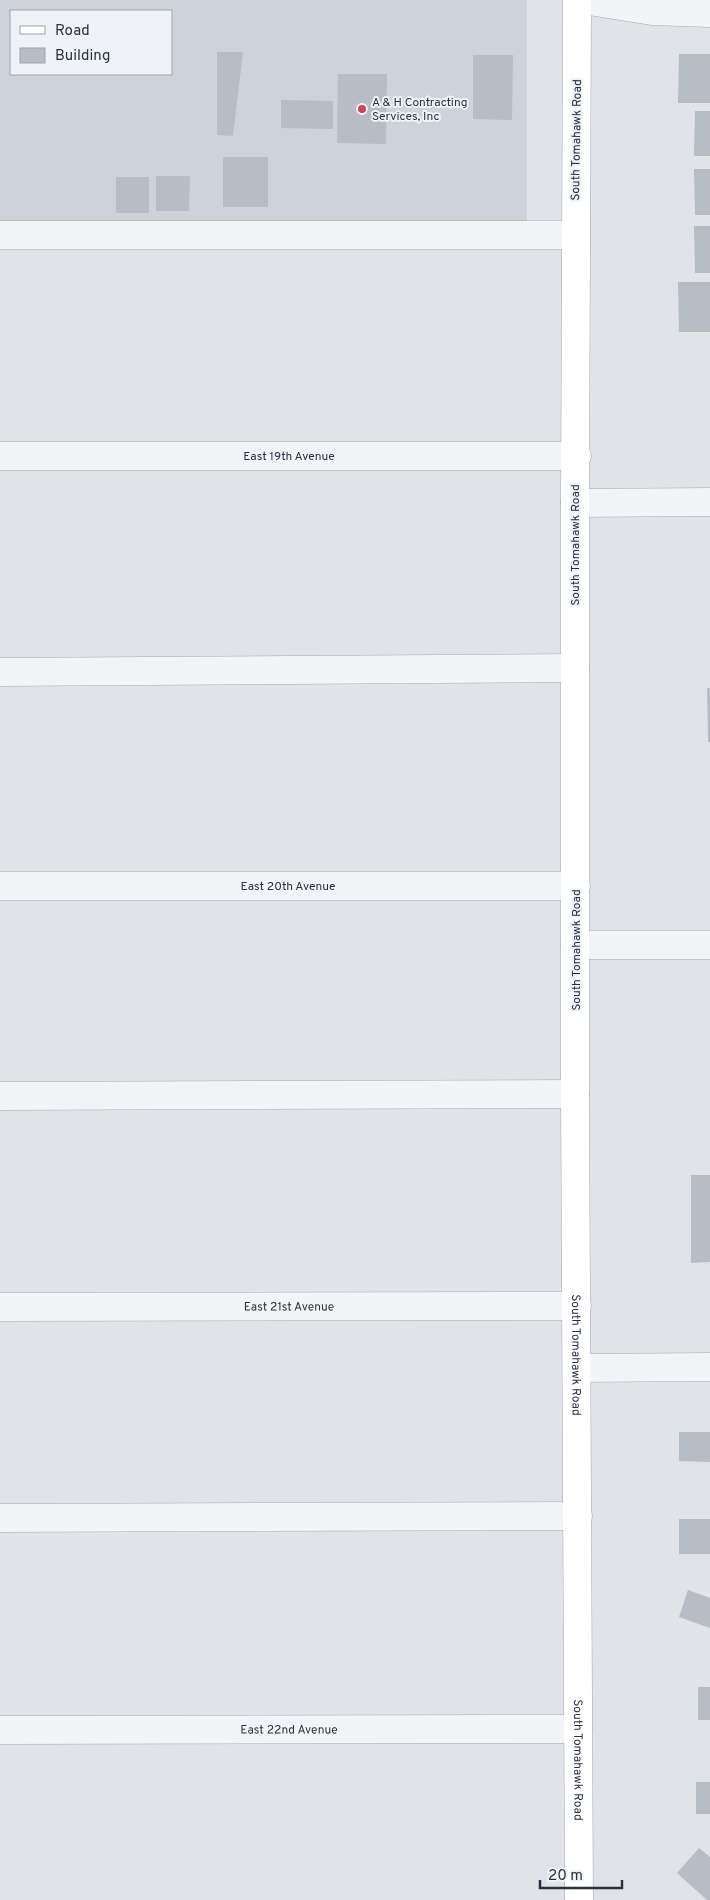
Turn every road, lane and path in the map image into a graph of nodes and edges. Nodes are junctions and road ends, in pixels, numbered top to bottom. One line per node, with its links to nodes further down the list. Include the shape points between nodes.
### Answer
1 (577, 0): 6 (main road, South Tomahawk Road)
2 (583, 0): 4 (street, via 652,11)
3 (710, 7): 4 (street)
4 (710, 13)
5 (0, 235): 6 (street)
6 (575, 235): 8 (main road, South Tomahawk Road)
7 (0, 456): 8 (street, East 19th Avenue)
8 (577, 456): 10 (main road, South Tomahawk Road)
9 (710, 502): 10 (street)
10 (575, 503): 11 (main road, South Tomahawk Road)
11 (575, 668): 12 (street); 14 (main road, South Tomahawk Road)
12 (0, 672)
13 (0, 886): 14 (street, East 20th Avenue)
14 (576, 886): 15 (main road, South Tomahawk Road)
15 (576, 945): 16 (street); 17 (main road, South Tomahawk Road)
16 (710, 945)
17 (575, 1094): 18 (street); 19 (main road, South Tomahawk Road)
18 (0, 1096)
19 (577, 1306): 20 (street, East 21st Avenue); 21 (main road, South Tomahawk Road)
20 (0, 1307)
21 (577, 1368): 22 (street); 23 (main road, South Tomahawk Road)
22 (710, 1368)
23 (578, 1516): 24 (street); 25 (main road, South Tomahawk Road)
24 (0, 1518)
25 (578, 1729): 26 (street, East 22nd Avenue); 27 (main road, South Tomahawk Road)
26 (0, 1730)
27 (579, 1900)

